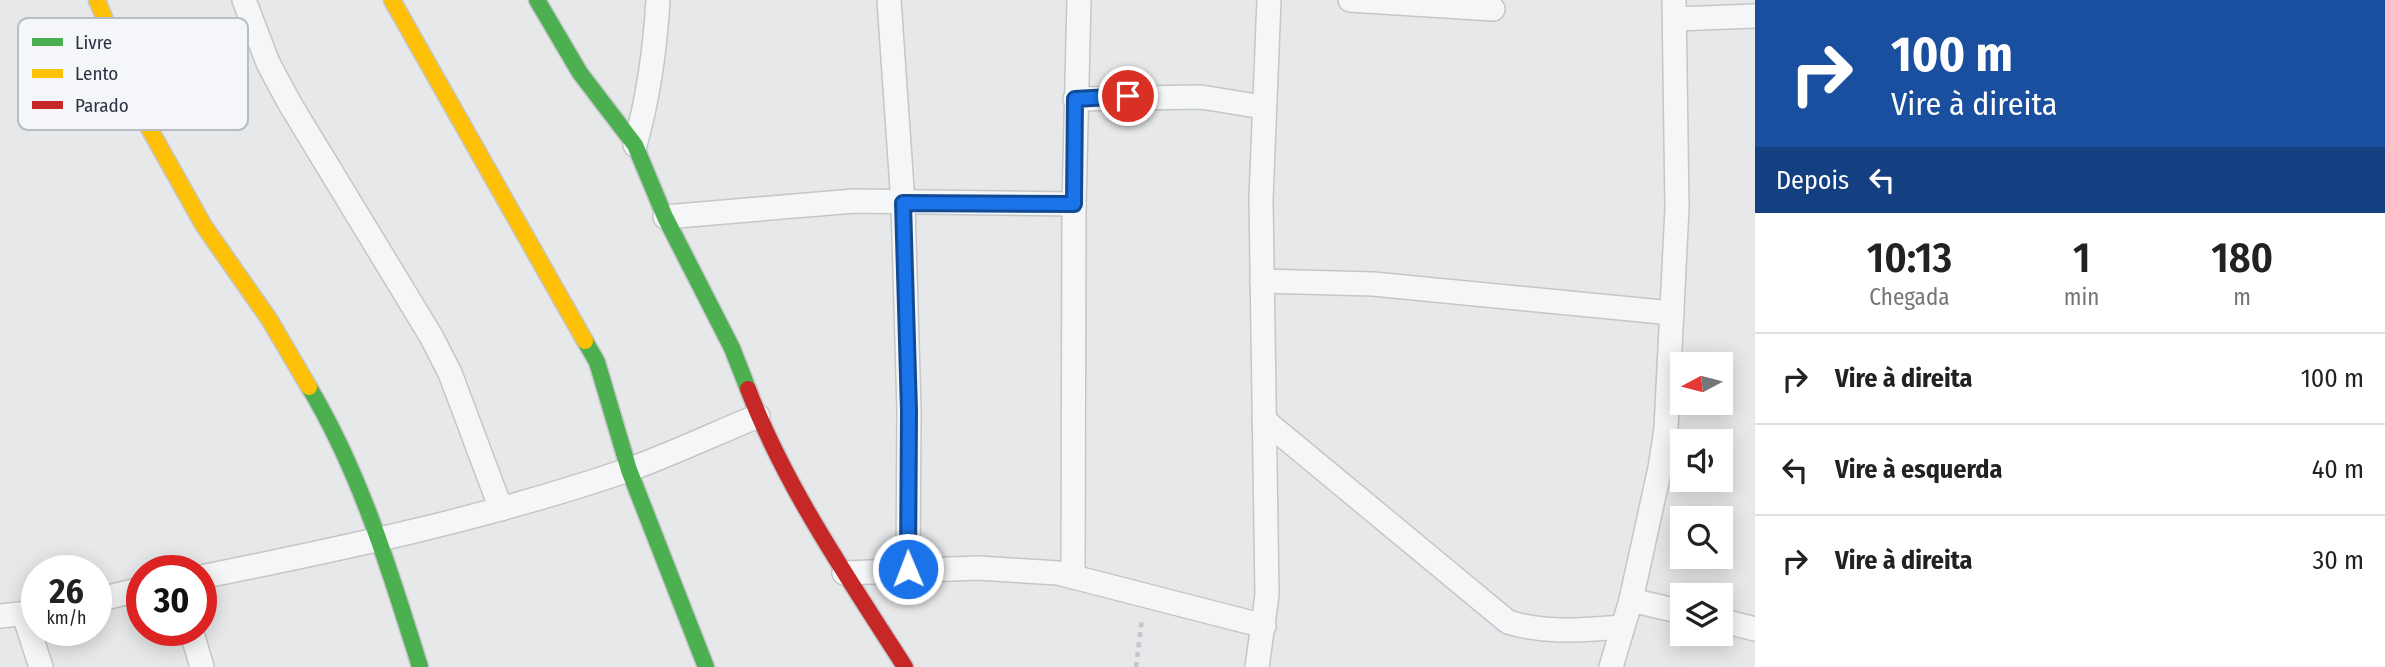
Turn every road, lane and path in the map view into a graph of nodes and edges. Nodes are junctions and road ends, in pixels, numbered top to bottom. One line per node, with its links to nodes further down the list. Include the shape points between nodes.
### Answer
1 (97, 0): 13 (street)
2 (244, 0): 26 (street, via 268,63 290,104 444,360)
3 (392, 0): 25 (street, via 597,362)
4 (537, 0): 17 (street, via 580,73)
5 (658, 0): 17 (street, via 654,65)
6 (889, 0): 18 (street)
7 (1079, 0): 14 (street)
8 (1269, 0): 15 (street)
9 (1350, 0): 10 (street)
10 (1493, 9)
11 (1674, 9): 12 (street); 22 (street, via 1677,182)
12 (1755, 16)
13 (104, 18)
14 (1075, 99): 15 (street, via 1201,96); 19 (street)
15 (1263, 107): 21 (street)
16 (150, 130): 27 (street, via 204,226 269,319 324,412)
17 (635, 145): 20 (street)
18 (903, 203): 19 (street); 20 (street, via 854,201); 28 (street)
19 (1074, 204): 31 (street)
20 (665, 217): 23 (street, via 732,348)
21 (1262, 281): 22 (street, via 1373,284); 24 (street)
22 (1672, 313): 33 (street, via 1666,429)
23 (758, 416): 25 (street); 29 (street)
24 (1264, 420): 38 (street, via 1268,559); 39 (street, via 1508,622 1563,632)
25 (629, 470): 26 (street); 46 (street)
26 (502, 509): 27 (street)
27 (381, 541): 30 (street); 45 (street)
28 (908, 569): 29 (street); 31 (street, via 1025,569)
29 (844, 573): 47 (street)
30 (217, 574)
31 (1073, 577): 32 (street)
32 (1147, 594): 38 (street); 48 (path)
33 (1631, 600): 34 (street); 39 (street)
34 (1670, 608)
35 (21, 615): 36 (street)
36 (0, 616)
37 (1733, 623): 40 (street)
38 (1264, 626): 49 (street)
39 (1622, 627): 50 (street)
40 (1755, 629)
41 (37, 646): 43 (street)
42 (196, 646): 44 (street)
43 (41, 667)
44 (202, 667)
45 (420, 667)
46 (706, 667)
47 (905, 667)
48 (1136, 667)
49 (1258, 667)
50 (1611, 667)

